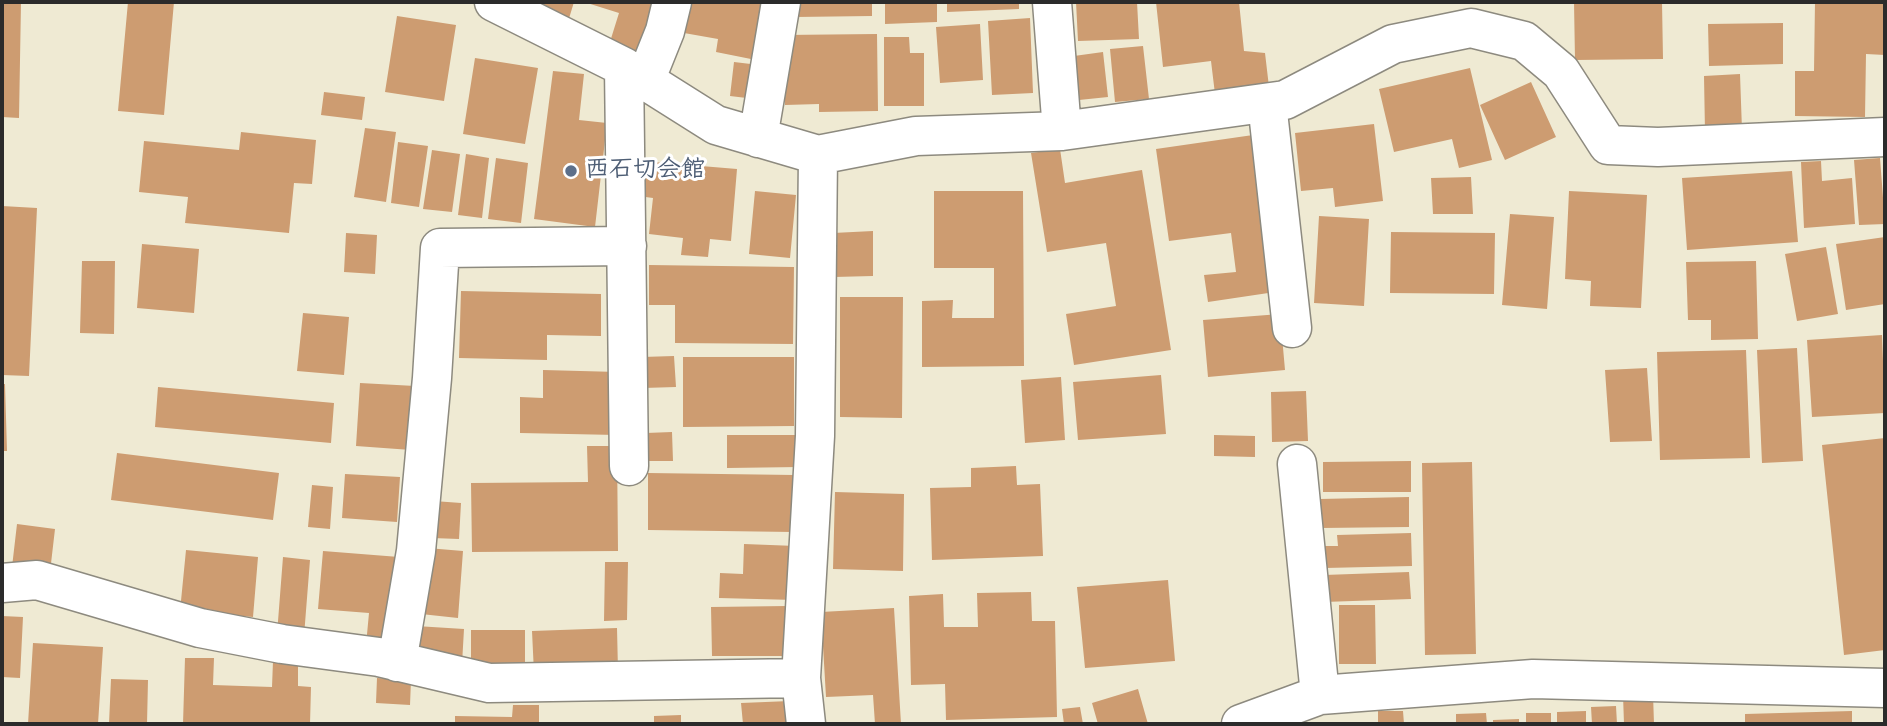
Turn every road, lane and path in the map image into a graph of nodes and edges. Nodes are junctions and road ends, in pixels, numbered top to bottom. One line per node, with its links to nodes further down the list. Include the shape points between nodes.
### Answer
1 (494, 2): 5 (street)
2 (672, 2): 5 (street, via 665,31)
3 (781, 2): 9 (street)
4 (1052, 2): 7 (street)
5 (634, 74): 9 (street, via 716,125); 11 (street)
6 (1267, 103): 7 (street); 8 (street, via 1285,100 1393,44 1471,28 1524,41 1561,72 1608,145); 12 (street)
7 (1062, 131): 10 (street, via 916,136)
8 (1885, 137)
9 (758, 138): 10 (street)
10 (818, 155): 17 (street, via 815,436)
11 (627, 246): 14 (street); 16 (street, via 440,248 418,538)
12 (1292, 328)
13 (1297, 464): 19 (street)
14 (629, 466)
15 (2, 583): 16 (street, via 37,580 200,628)
16 (397, 662): 17 (street, via 489,683)
17 (801, 678): 20 (street)
18 (1885, 688): 19 (street, via 1533,679)
19 (1321, 695): 21 (street)
20 (806, 724)
21 (1241, 724)

